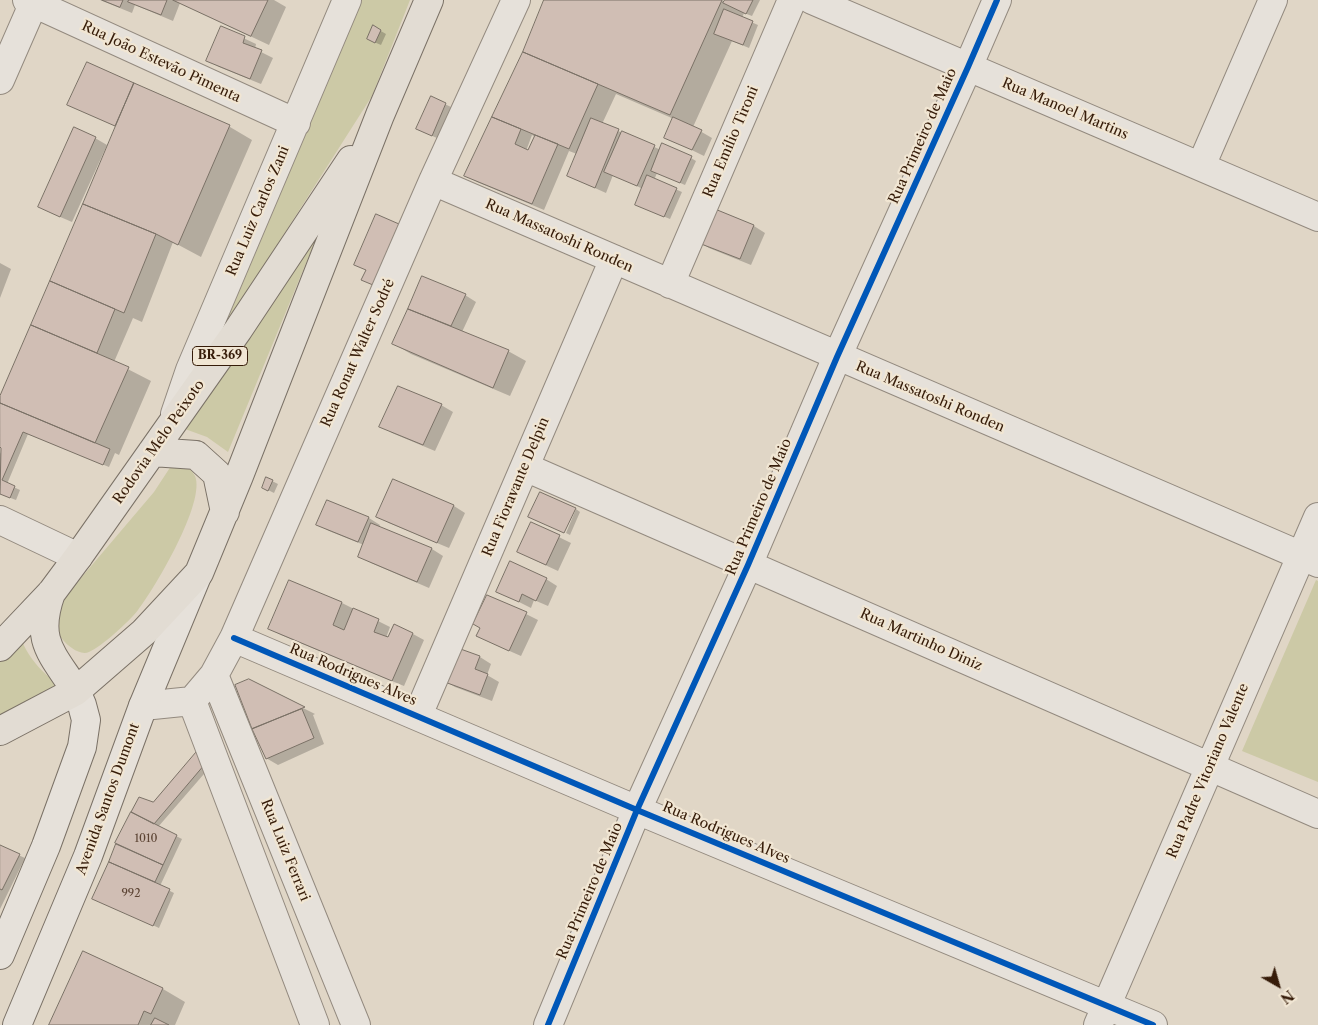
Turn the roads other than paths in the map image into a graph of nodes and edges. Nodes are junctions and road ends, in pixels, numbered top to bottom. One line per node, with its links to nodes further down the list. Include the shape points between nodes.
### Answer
1 (347, 0): 12 (street, Rua Luiz Carlos Zani)
2 (429, 0): 11 (main road, Rodovia Melo Peixoto / BR-369)
3 (516, 0): 14 (street, Rua Ronat Walter Sodré)
4 (792, 0): 17 (street, Rua Emílio Tironi)
5 (812, 0): 9 (street, Rua Manoel Martins)
6 (997, 0): 9 (street, Rua Primeiro de Maio)
7 (1274, 0): 13 (street)
8 (32, 1): 10 (street); 12 (street, Rua João Estevão Pimenta)
9 (968, 68): 13 (street, Rua Manoel Martins); 18 (street, Rua Primeiro de Maio)
10 (0, 80)
11 (380, 116): 19 (main road, Rodovia Melo Peixoto / BR-369); 22 (main road, Rodovia Melo Peixoto / BR-369)
12 (296, 123): 19 (street, Rua Luiz Carlos Zani, via 190,370)
13 (1201, 166): 15 (street, Rua Manoel Martins)
14 (434, 181): 16 (street, Rua Massatoshi Ronden); 30 (street, Rua Ronat Walter Sodré)
15 (1318, 217)
16 (614, 259): 17 (street, Rua Massatoshi Ronden); 21 (street, Rua Fioravante Delpin)
17 (670, 284): 18 (street, Rua Massatoshi Ronden)
18 (837, 357): 26 (street, Rua Massatoshi Ronden); 27 (street, Rua Primeiro de Maio)
19 (172, 423): 20 (main road, Rodovia Melo Peixoto / BR-369)
20 (152, 452): 22 (main road, via 196,455 218,474); 25 (main road, Rodovia Melo Peixoto / BR-369)
21 (524, 467): 27 (street, Rua Martinho Diniz); 36 (street, Rua Fioravante Delpin)
22 (225, 512): 28 (main road, Rodovia Melo Peixoto / BR-369)
23 (1318, 517): 26 (street, Rua Padre Vitoriano Valente)
24 (0, 520): 25 (street)
25 (78, 558): 29 (main road, Rodovia Melo Peixoto / BR-369)
26 (1310, 560): 38 (street, Rua Padre Vitoriano Valente)
27 (748, 564): 38 (street, Rua Martinho Diniz); 39 (street, Rua Primeiro de Maio)
28 (198, 573): 33 (main road, Rodovia Melo Peixoto, via 144,632); 35 (street, Avenida Santos Dumont)
29 (52, 592): 31 (main road); 33 (main road, BR-369, via 45,610 47,646)
30 (234, 638): 32 (street, Rua Ronat Walter Sodré); 36 (street, Rua Rodrigues Alves)
31 (0, 646)
32 (214, 675): 34 (street, Rua Ronat Walter Sodré); 47 (street, Rua Luiz Ferrari)
33 (76, 691): 37 (main road, Rodovia Melo Peixoto); 41 (street, BR-369, via 86,720 82,747)
34 (192, 702): 35 (street); 46 (street)
35 (142, 706): 42 (street, Avenida Santos Dumont, via 88,856)
36 (418, 715): 39 (street, Rua Rodrigues Alves)
37 (0, 731)
38 (1210, 767): 40 (street, Rua Martinho Diniz); 44 (street, Rua Padre Vitoriano Valente)
39 (637, 810): 44 (street, Rua Rodrigues Alves); 48 (street, Rua Primeiro de Maio)
40 (1318, 814)
41 (12, 927): 42 (street); 43 (street, BR-369)
42 (51, 944): 45 (street, Avenida Santos Dumont)
43 (0, 955)
44 (1102, 1015): 49 (street, Rua Rodrigues Alves)
45 (17, 1025)
46 (315, 1025)
47 (356, 1025)
48 (548, 1025)
49 (1154, 1025)

